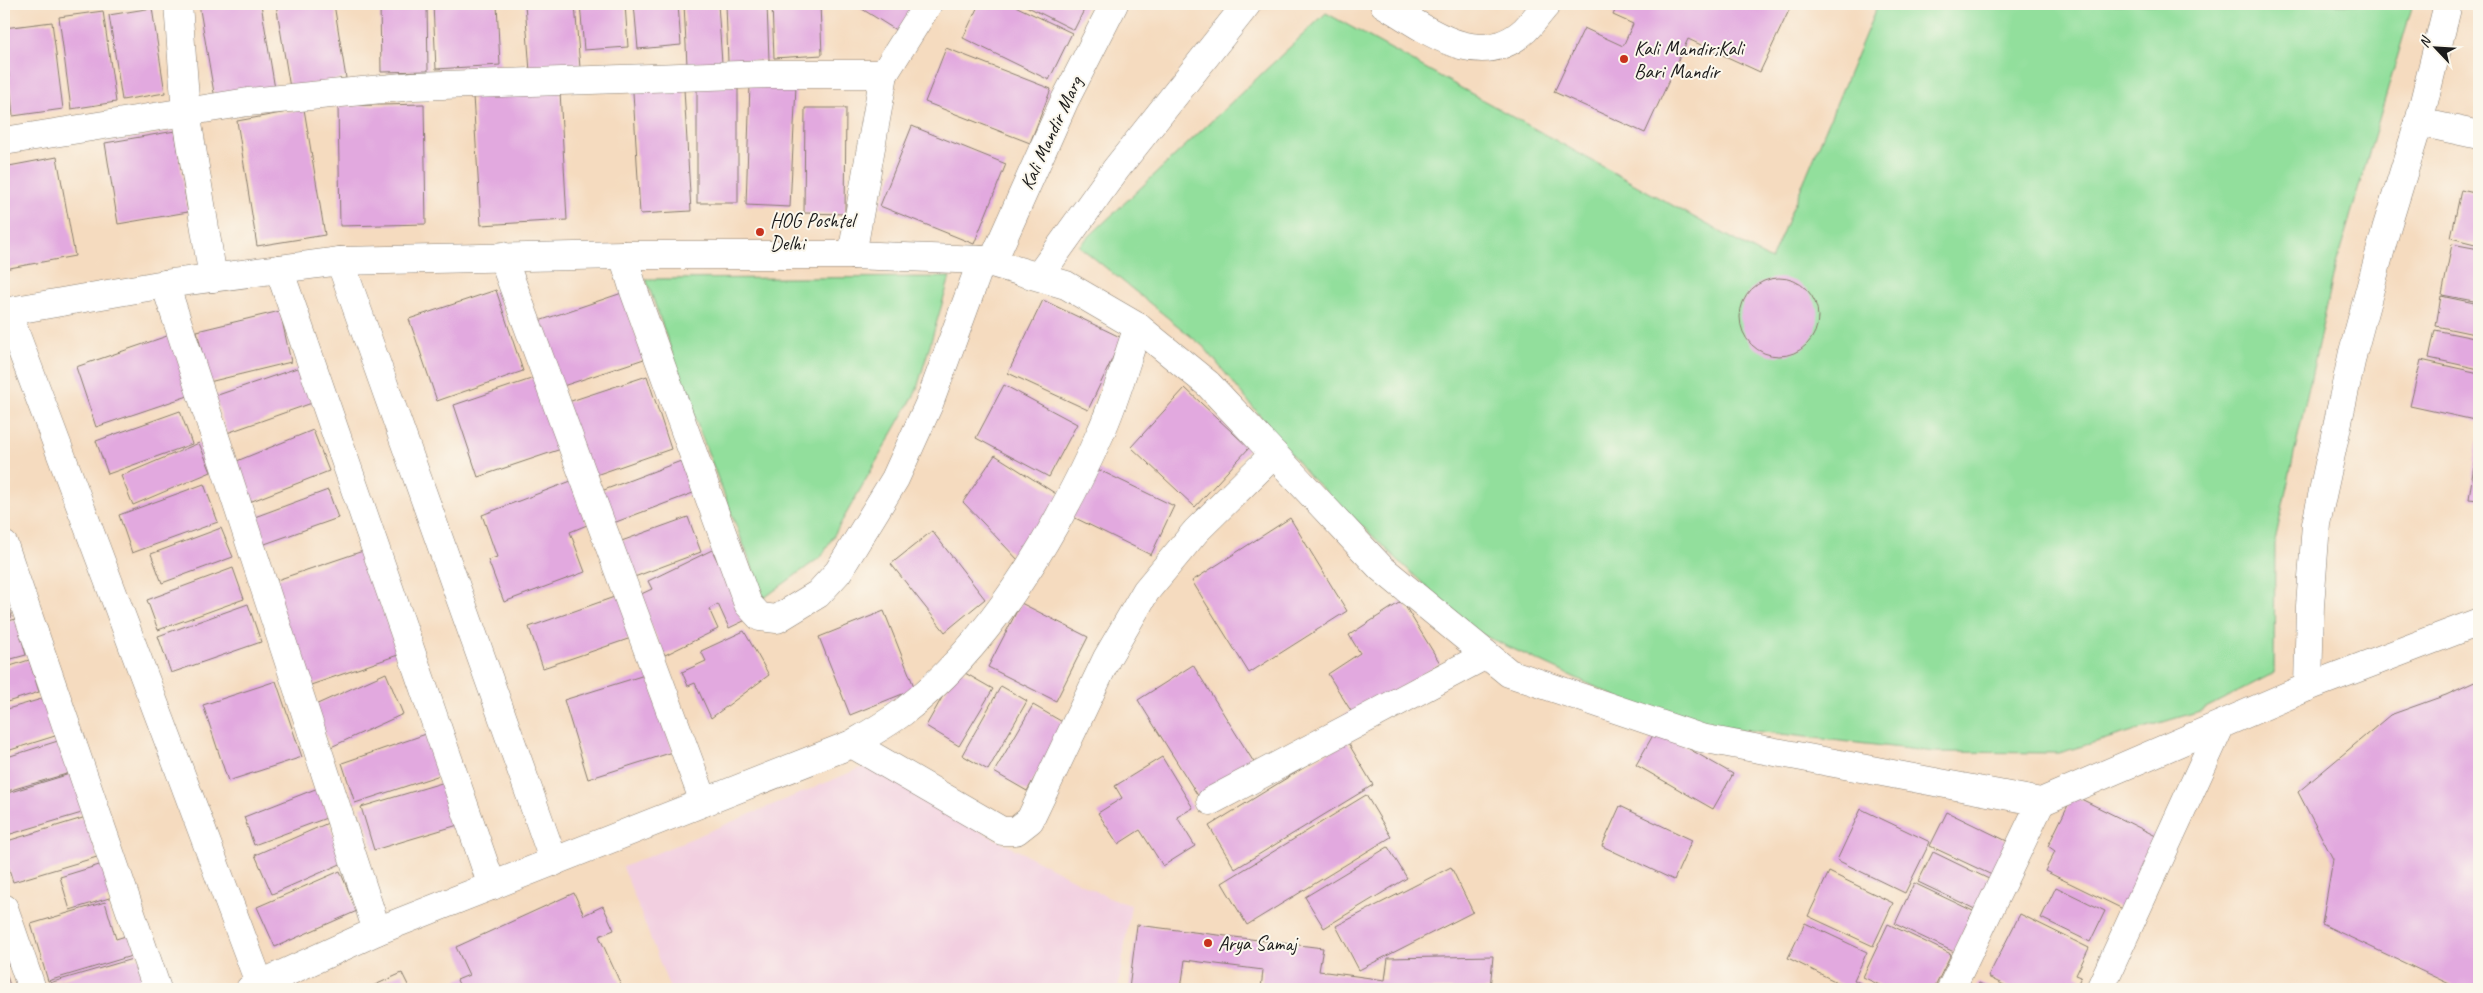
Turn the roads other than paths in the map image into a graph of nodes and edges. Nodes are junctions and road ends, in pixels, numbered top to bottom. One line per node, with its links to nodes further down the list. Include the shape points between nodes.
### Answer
1 (178, 4): 9 (street)
2 (928, 4): 8 (street)
3 (1114, 4): 17 (street, Kali Mandir Marg)
4 (1247, 4): 19 (street, via 1116,168)
5 (1384, 4): 6 (street, via 1442,38 1471,49 1500,46 1524,31)
6 (1547, 4)
7 (2448, 4): 10 (street)
8 (884, 74): 9 (street, via 770,74 414,86 248,102); 14 (street)
9 (186, 112): 12 (street); 20 (street)
10 (2419, 122): 11 (street); 28 (street, via 2353,352 2316,524)
11 (2479, 135)
12 (4, 141)
13 (623, 255): 14 (street); 15 (street); 17 (street, Kali Mandir Marg, via 748,604 760,617 777,619 818,594 838,572 895,479)
14 (852, 255): 17 (street)
15 (502, 256): 16 (street); 32 (street)
16 (340, 261): 18 (street); 34 (street)
17 (987, 261): 19 (street)
18 (279, 269): 20 (street); 35 (street)
19 (1039, 276): 23 (street, via 1066,285)
20 (213, 278): 21 (street)
21 (165, 284): 22 (street); 37 (street)
22 (5, 311): 38 (street)
23 (1138, 327): 24 (street, via 1208,384); 30 (street, via 1101,433 1049,537 1001,607 958,662 903,712)
24 (1274, 454): 27 (street, via 1381,568); 30 (street, via 1196,531 1146,591 1106,658 1030,820 1016,831 1002,831)
25 (4, 545): 40 (street)
26 (2479, 622): 28 (street)
27 (1486, 655): 31 (street); 33 (street, via 1509,673 1701,738)
28 (2308, 687): 29 (street)
29 (2220, 727): 33 (street); 42 (street)
30 (852, 744): 32 (street)
31 (1211, 801)
32 (704, 802): 34 (street)
33 (2041, 802): 41 (street)
34 (554, 862): 35 (street)
35 (492, 886): 37 (street)
36 (4, 908): 39 (street)
37 (376, 931): 38 (street)
38 (255, 987)
39 (32, 989)
40 (157, 989)
41 (1951, 989)
42 (2100, 989)

